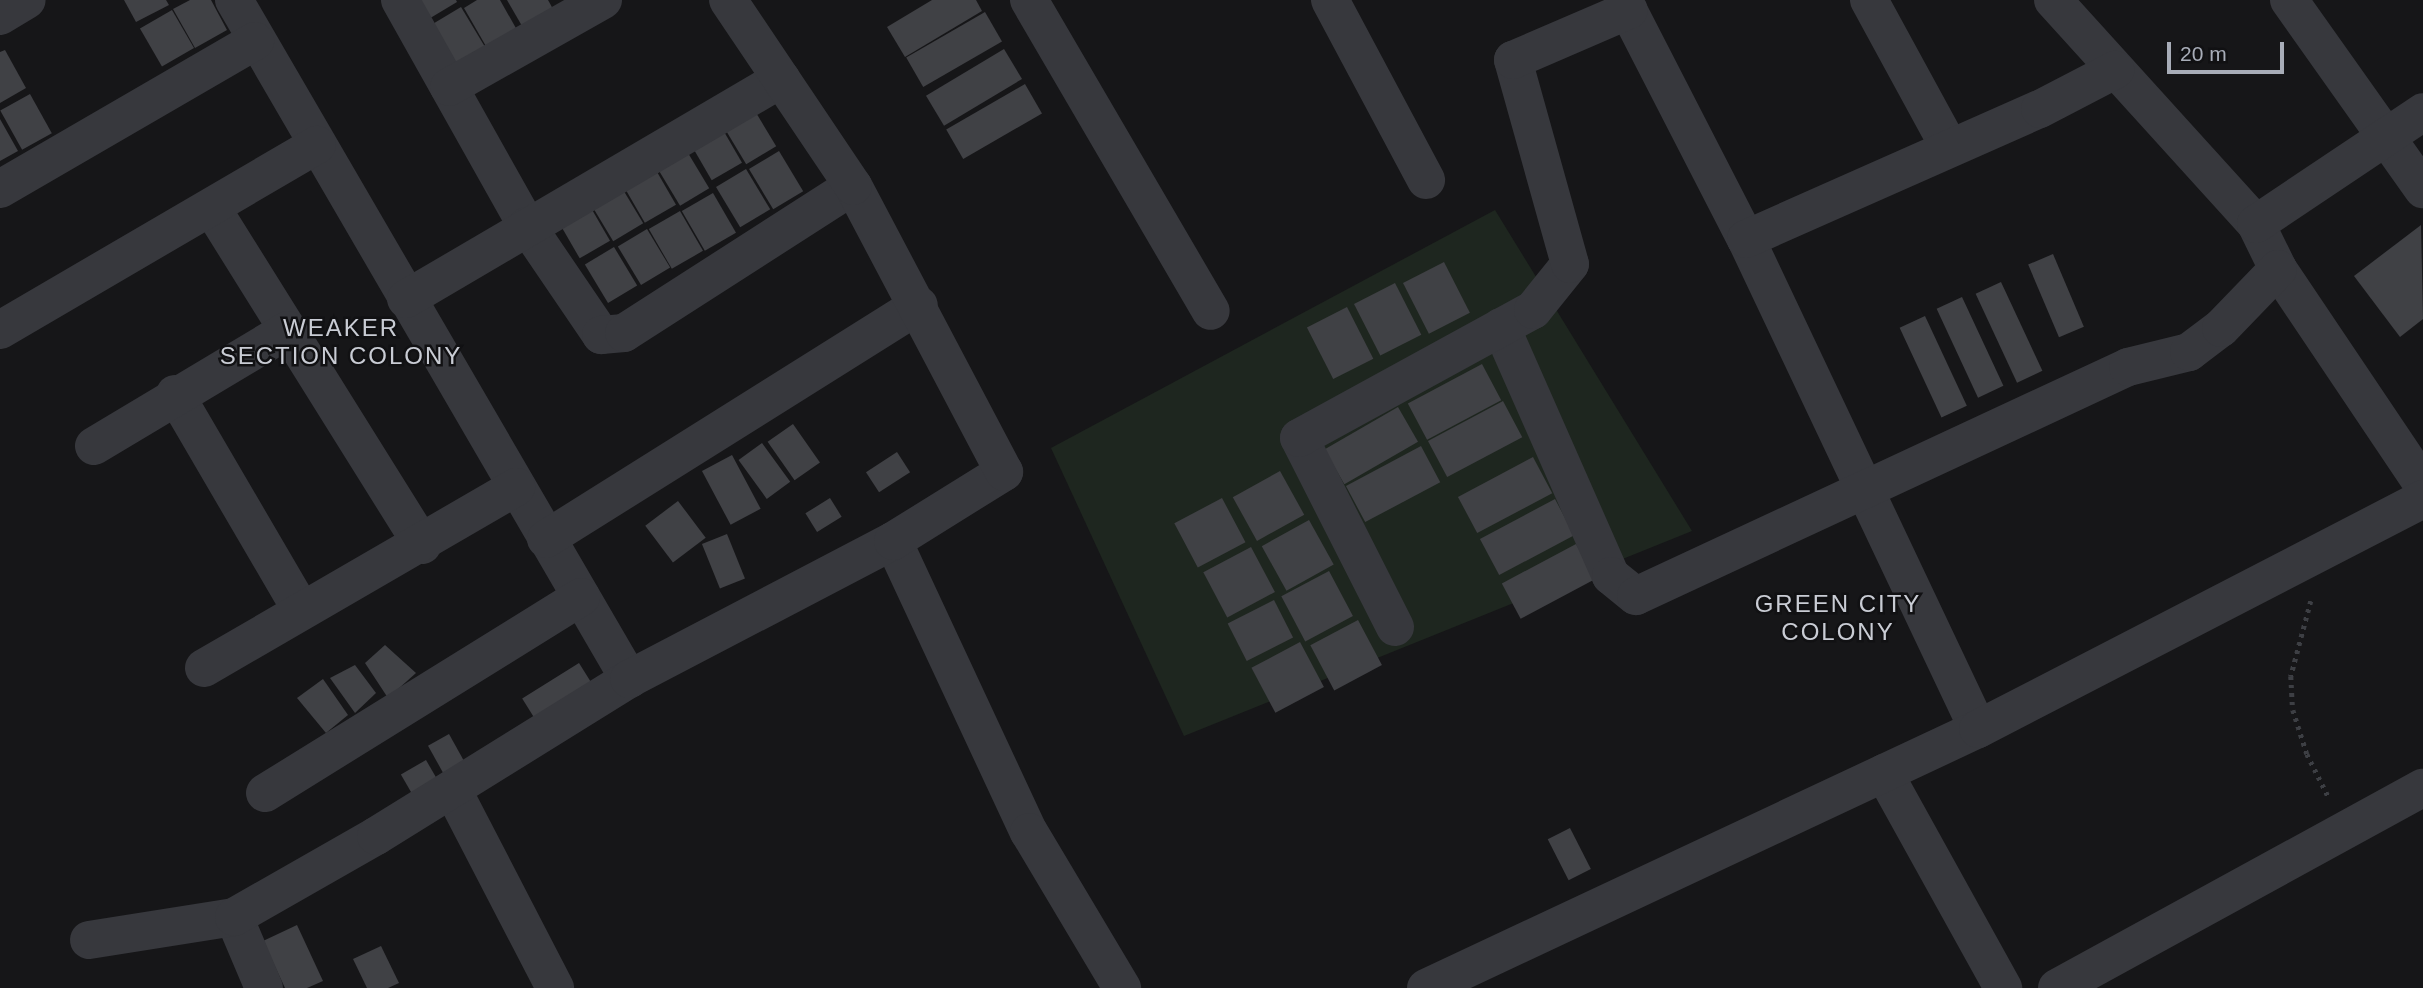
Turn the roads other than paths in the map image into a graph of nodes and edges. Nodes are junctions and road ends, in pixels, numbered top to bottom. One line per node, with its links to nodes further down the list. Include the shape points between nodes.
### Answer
1 (27, 0): 12 (street)
2 (234, 0): 13 (street)
3 (400, 0): 16 (street)
4 (603, 0): 16 (street)
5 (728, 0): 15 (street)
6 (1029, 0): 32 (street)
7 (1329, 0): 21 (street)
8 (1869, 0): 20 (street)
9 (2053, 0): 14 (street)
10 (2289, 0): 18 (street)
11 (1626, 5): 28 (street); 33 (street, via 1513,60 1570,264 1533,310)
12 (0, 16)
13 (255, 41): 19 (street); 23 (street)
14 (2115, 70): 20 (street); 26 (street)
15 (782, 79): 22 (street); 27 (street)
16 (449, 87): 27 (street)
17 (2423, 112): 18 (street)
18 (2387, 138): 24 (street); 26 (street)
19 (317, 145): 25 (street); 30 (street)
20 (1949, 148): 28 (street)
21 (1426, 180)
22 (853, 186): 27 (street, via 612,336 601,335 592,327); 31 (street)
23 (0, 189)
24 (2423, 189)
25 (213, 210): 34 (street); 35 (street)
26 (2256, 224): 29 (street)
27 (527, 226): 30 (street)
28 (1746, 239): 40 (street)
29 (2278, 269): 38 (street); 40 (street, via 2221,328 2189,352 2128,367)
30 (406, 299): 39 (street)
31 (919, 305): 42 (street); 43 (street, via 1004,472)
32 (1211, 311)
33 (1501, 327): 40 (street, via 1611,576 1636,596); 47 (street, via 1298,438)
34 (0, 330)
35 (288, 330): 36 (street); 44 (street)
36 (175, 394): 37 (street); 46 (street)
37 (94, 446)
38 (2423, 485)
39 (516, 488): 42 (street); 44 (street)
40 (1863, 489): 50 (street)
41 (2423, 499): 50 (street)
42 (547, 539): 45 (street)
43 (892, 541): 49 (street); 59 (street, via 1029,832)
44 (422, 545): 46 (street)
45 (580, 597): 49 (street); 54 (street)
46 (301, 610): 48 (street)
47 (1395, 627)
48 (204, 668)
49 (629, 679): 53 (street)
50 (1978, 729): 51 (street)
51 (1884, 773): 60 (street); 61 (street)
52 (2423, 788): 62 (street)
53 (452, 789): 55 (street); 58 (street)
54 (265, 793)
55 (234, 916): 56 (street); 57 (street)
56 (89, 940)
57 (264, 988)
58 (555, 988)
59 (1122, 988)
60 (1426, 988)
61 (2003, 988)
62 (2056, 988)

